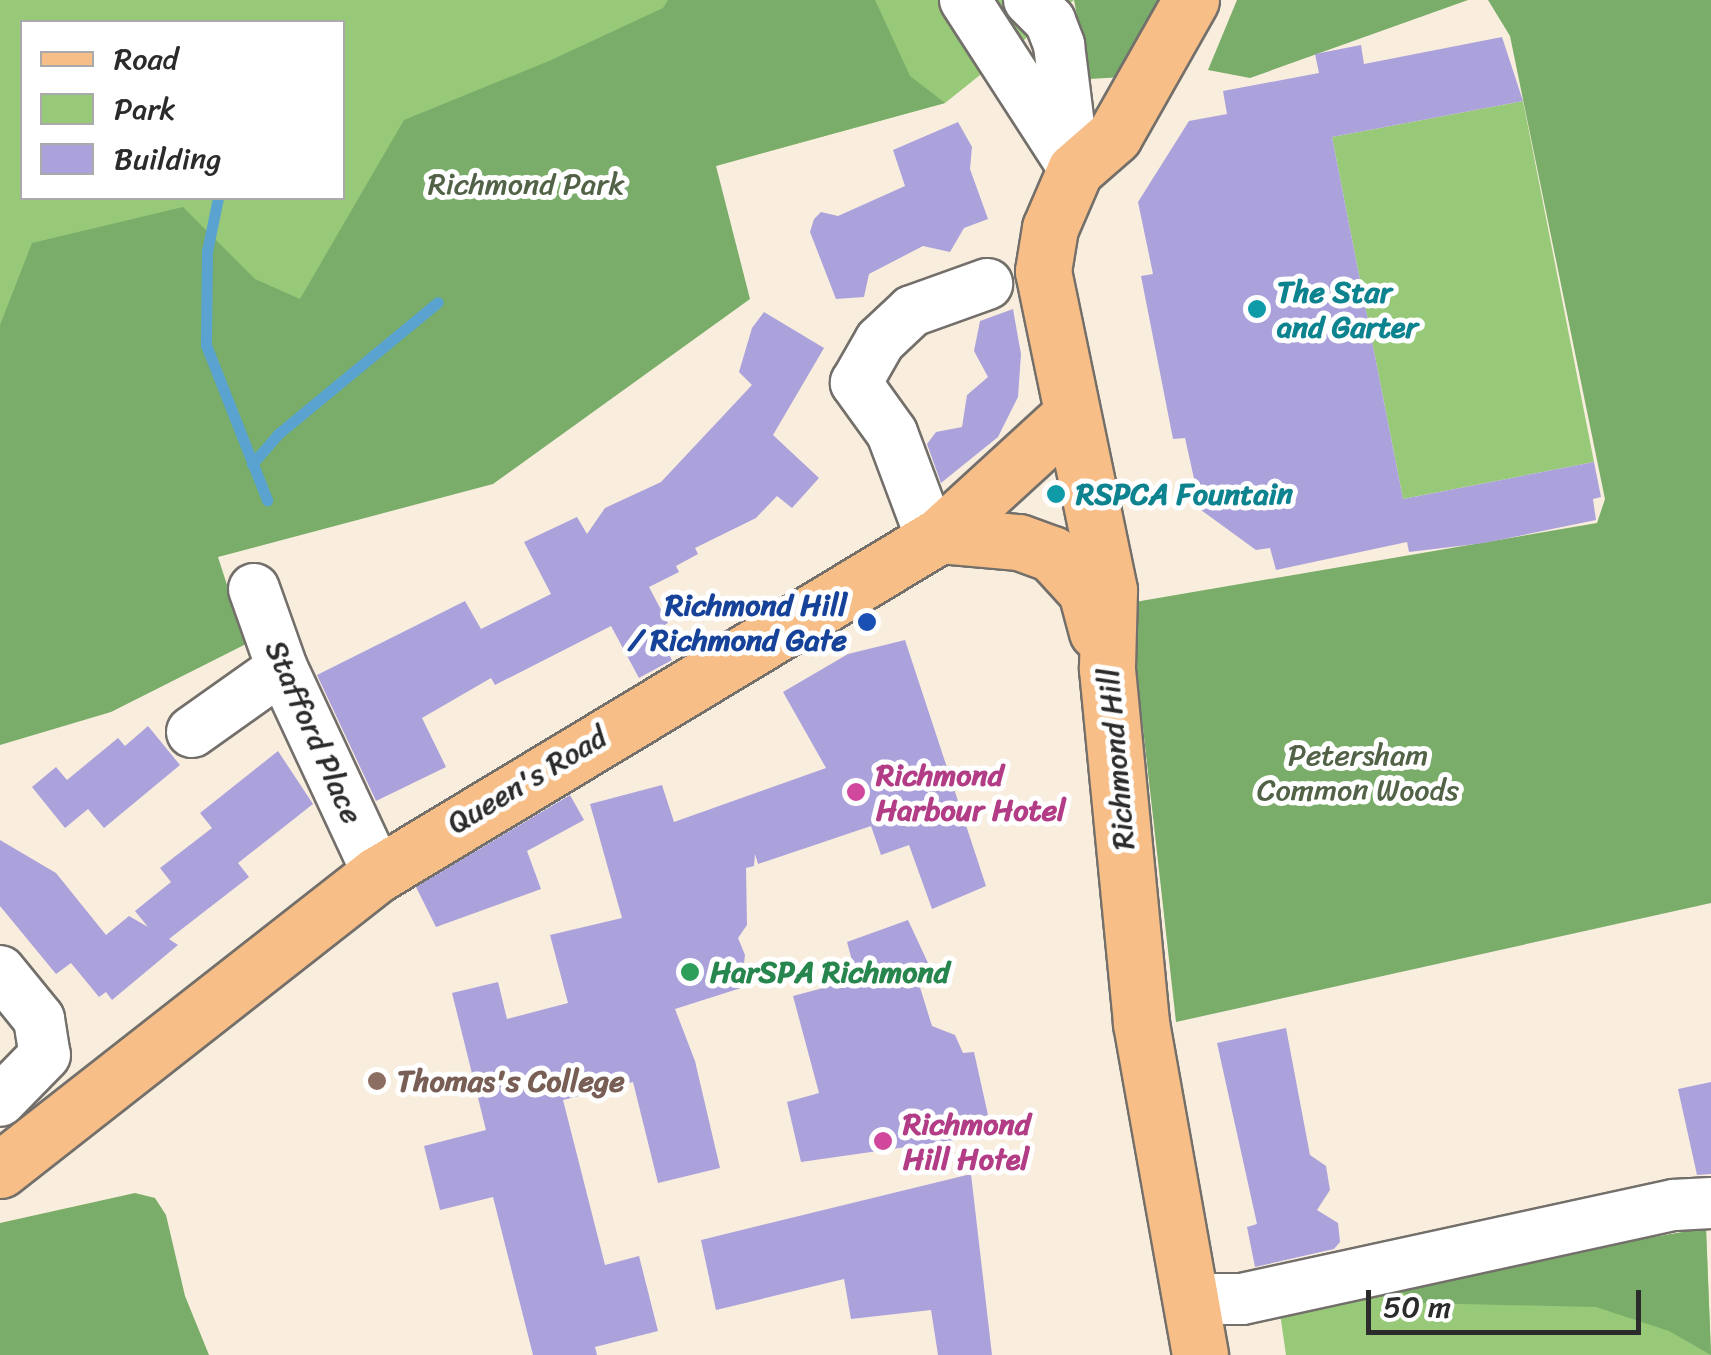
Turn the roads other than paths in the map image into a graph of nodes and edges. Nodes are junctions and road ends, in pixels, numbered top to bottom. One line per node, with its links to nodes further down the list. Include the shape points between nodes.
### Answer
1 (965, 0): 6 (street)
2 (1001, 0): 5 (street)
3 (1030, 0): 5 (street, via 1050,21)
4 (1191, 0): 6 (main road, via 1114,136)
5 (1064, 89): 6 (street)
6 (1075, 170): 8 (main road, Richmond Hill, via 1050,228 1043,270)
7 (987, 284): 9 (street, via 912,312 880,341 856,383 892,434)
8 (1070, 416): 9 (main road, Queen's Road); 12 (main road, Richmond Hill, via 1109,590)
9 (936, 537): 12 (main road, via 1019,542 1052,554 1086,591); 14 (main road, Queen's Road)
10 (254, 589): 11 (street, Stafford Place)
11 (282, 668): 13 (street); 14 (street, Stafford Place)
12 (1107, 669): 19 (main road, Richmond Hill, via 1141,1022)
13 (192, 732)
14 (378, 874): 17 (main road, Queen's Road)
15 (0, 971): 16 (street, via 39,1019 45,1055)
16 (0, 1102)
17 (0, 1170)
18 (1711, 1203): 19 (street, via 1674,1205 1242,1299)
19 (1191, 1298): 20 (main road, Richmond Hill)
20 (1200, 1355)

